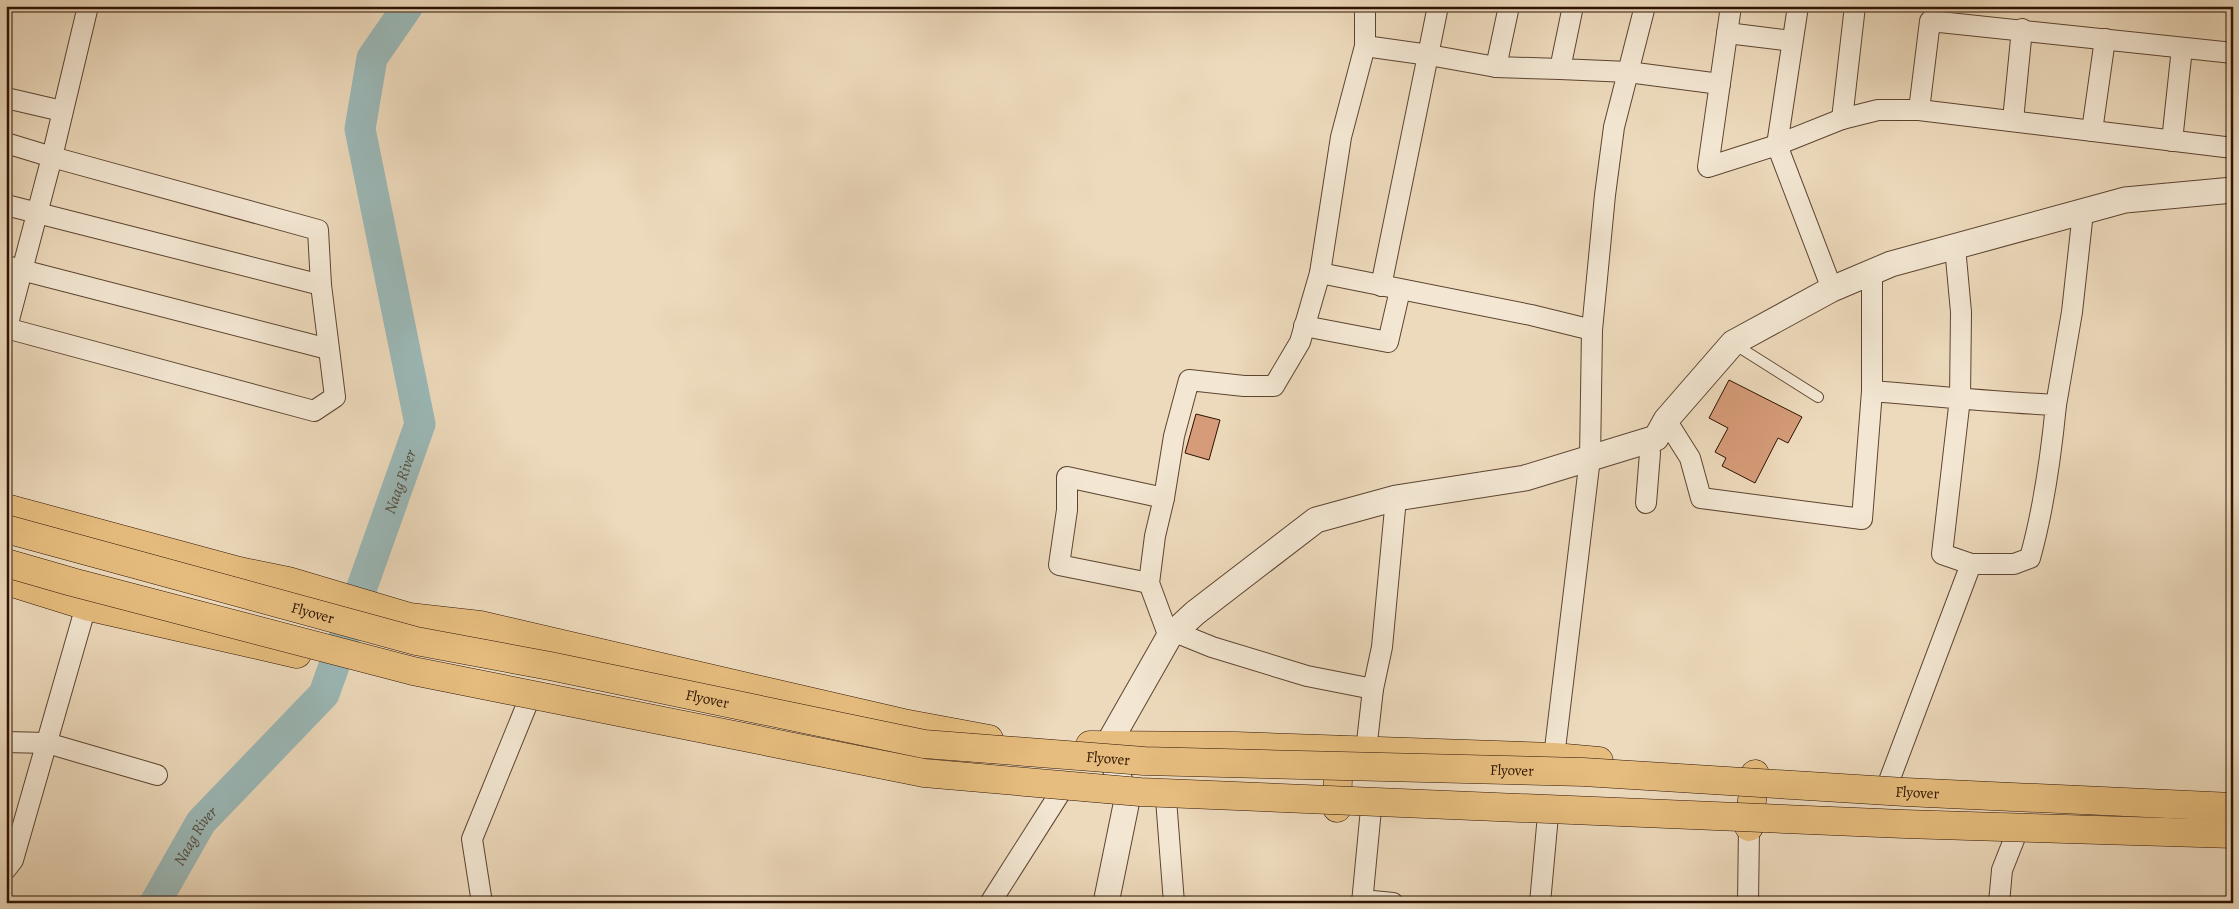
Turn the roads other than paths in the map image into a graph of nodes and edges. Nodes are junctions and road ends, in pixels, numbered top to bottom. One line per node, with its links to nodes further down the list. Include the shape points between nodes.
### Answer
1 (88, 6): 24 (street)
2 (1365, 6): 14 (street)
3 (1438, 6): 17 (street)
4 (1509, 6): 18 (street)
5 (1573, 6): 19 (street)
6 (1645, 6): 20 (street)
7 (1731, 6): 11 (street)
8 (1798, 6): 13 (street)
9 (1855, 6): 25 (street)
10 (2022, 30): 12 (street); 23 (street, via 1930,21); 26 (street)
11 (1727, 33): 13 (street); 21 (street)
12 (2105, 39): 15 (street); 27 (street)
13 (1792, 41): 30 (street)
14 (1365, 46): 17 (street); 40 (street, via 1341,137)
15 (2182, 48): 16 (street); 28 (street)
16 (2233, 53)
17 (1429, 55): 18 (street); 42 (street, via 1417,106)
18 (1496, 67): 19 (street)
19 (1560, 69): 20 (street)
20 (1628, 72): 21 (street); 46 (street, via 1614,127)
21 (1720, 84): 30 (street, via 1708,167)
22 (6, 98): 24 (street)
23 (1919, 110): 25 (street, via 1878,110); 26 (street)
24 (62, 111): 32 (street)
25 (1842, 119): 30 (street)
26 (2013, 120): 27 (street)
27 (2092, 131): 28 (street)
28 (2172, 141): 31 (street)
29 (6, 143): 32 (street)
30 (1777, 145): 43 (street)
31 (2233, 148)
32 (52, 157): 36 (street); 41 (street, via 318,230)
33 (2233, 190): 35 (street, via 2125,200)
34 (6, 205): 36 (street)
35 (2083, 212): 37 (street); 52 (street, via 2072,312)
36 (36, 214): 38 (street); 41 (street)
37 (1955, 246): 39 (street); 51 (street, via 1962,312)
38 (14, 268): 45 (street); 48 (street)
39 (1872, 272): 43 (street); 49 (street)
40 (1320, 273): 42 (street); 44 (street)
41 (321, 285): 48 (street)
42 (1391, 288): 44 (street, via 1388,342); 46 (street)
43 (1832, 289): 47 (street)
44 (1304, 326): 56 (street, via 1300,342 1274,386 1189,380 1174,436)
45 (6, 329): 48 (street, via 314,411 336,397)
46 (1592, 330): 55 (street)
47 (1733, 343): 50 (lane); 53 (street)
48 (328, 349)
49 (1872, 391): 51 (street); 53 (street, via 1862,520 1701,498 1690,458)
50 (1818, 397)
51 (1960, 398): 52 (street); 62 (street, via 1942,554)
52 (2056, 405): 62 (street, via 2050,458 2030,558 2014,564)
53 (1666, 420): 54 (street, via 1656,438)
54 (1642, 442): 55 (street); 58 (street, via 1650,453)
55 (1590, 458): 57 (street, via 1525,478); 76 (street)
56 (1164, 498): 64 (street); 64 (street, via 1067,477 1067,510 1059,565)
57 (1396, 498): 67 (street, via 1316,520 1195,613); 69 (street, via 1382,647)
58 (1646, 503)
59 (6, 508): 66 (highway, via 239,571 288,581)
60 (6, 530): 84 (highway, Flyover, bridge, via 416,642 550,666 924,744 1144,761 1583,772 1905,792)
61 (6, 563): 90 (highway, Flyover, bridge, via 413,671 924,773 1140,792 1904,824)
62 (1971, 564): 79 (street)
63 (6, 581): 65 (highway)
64 (1149, 583): 67 (street)
65 (86, 606): 68 (highway); 72 (street)
66 (409, 617): 68 (highway); 73 (highway, via 489,627 903,724 1001,741)
67 (1172, 635): 69 (street, via 1307,676); 73 (street)
68 (393, 679): 70 (highway)
69 (1373, 689): 75 (street)
70 (528, 702): 80 (highway, via 631,718 924,779 1028,794); 94 (street, via 472,839)
71 (6, 742): 72 (street)
72 (47, 743): 78 (street); 92 (street, via 13,860)
73 (1106, 746): 74 (highway); 83 (street)
74 (1339, 750): 75 (highway); 85 (highway)
75 (1366, 751): 76 (highway)
76 (1554, 757): 77 (highway)
77 (1755, 774): 79 (highway); 88 (highway)
78 (157, 775)
79 (1889, 781): 81 (highway, via 2091,792)
80 (1060, 793): 83 (highway); 95 (street)
81 (2233, 795)
82 (1166, 799): 83 (highway); 85 (highway); 97 (street)
83 (1127, 800): 96 (street)
84 (2233, 807)
85 (1337, 808): 86 (highway)
86 (1371, 809): 87 (highway); 93 (street)
87 (1548, 815): 88 (highway); 99 (street)
88 (1748, 827): 89 (highway, via 1932,836); 100 (street)
89 (2017, 832): 91 (highway); 101 (street, via 2002,870)
90 (2233, 834)
91 (2233, 843)
92 (6, 869)
93 (1362, 901): 98 (street)
94 (482, 903)
95 (990, 903)
96 (1106, 903)
97 (1174, 903)
98 (1393, 903)
99 (1540, 903)
100 (1748, 903)
101 (1999, 903)

